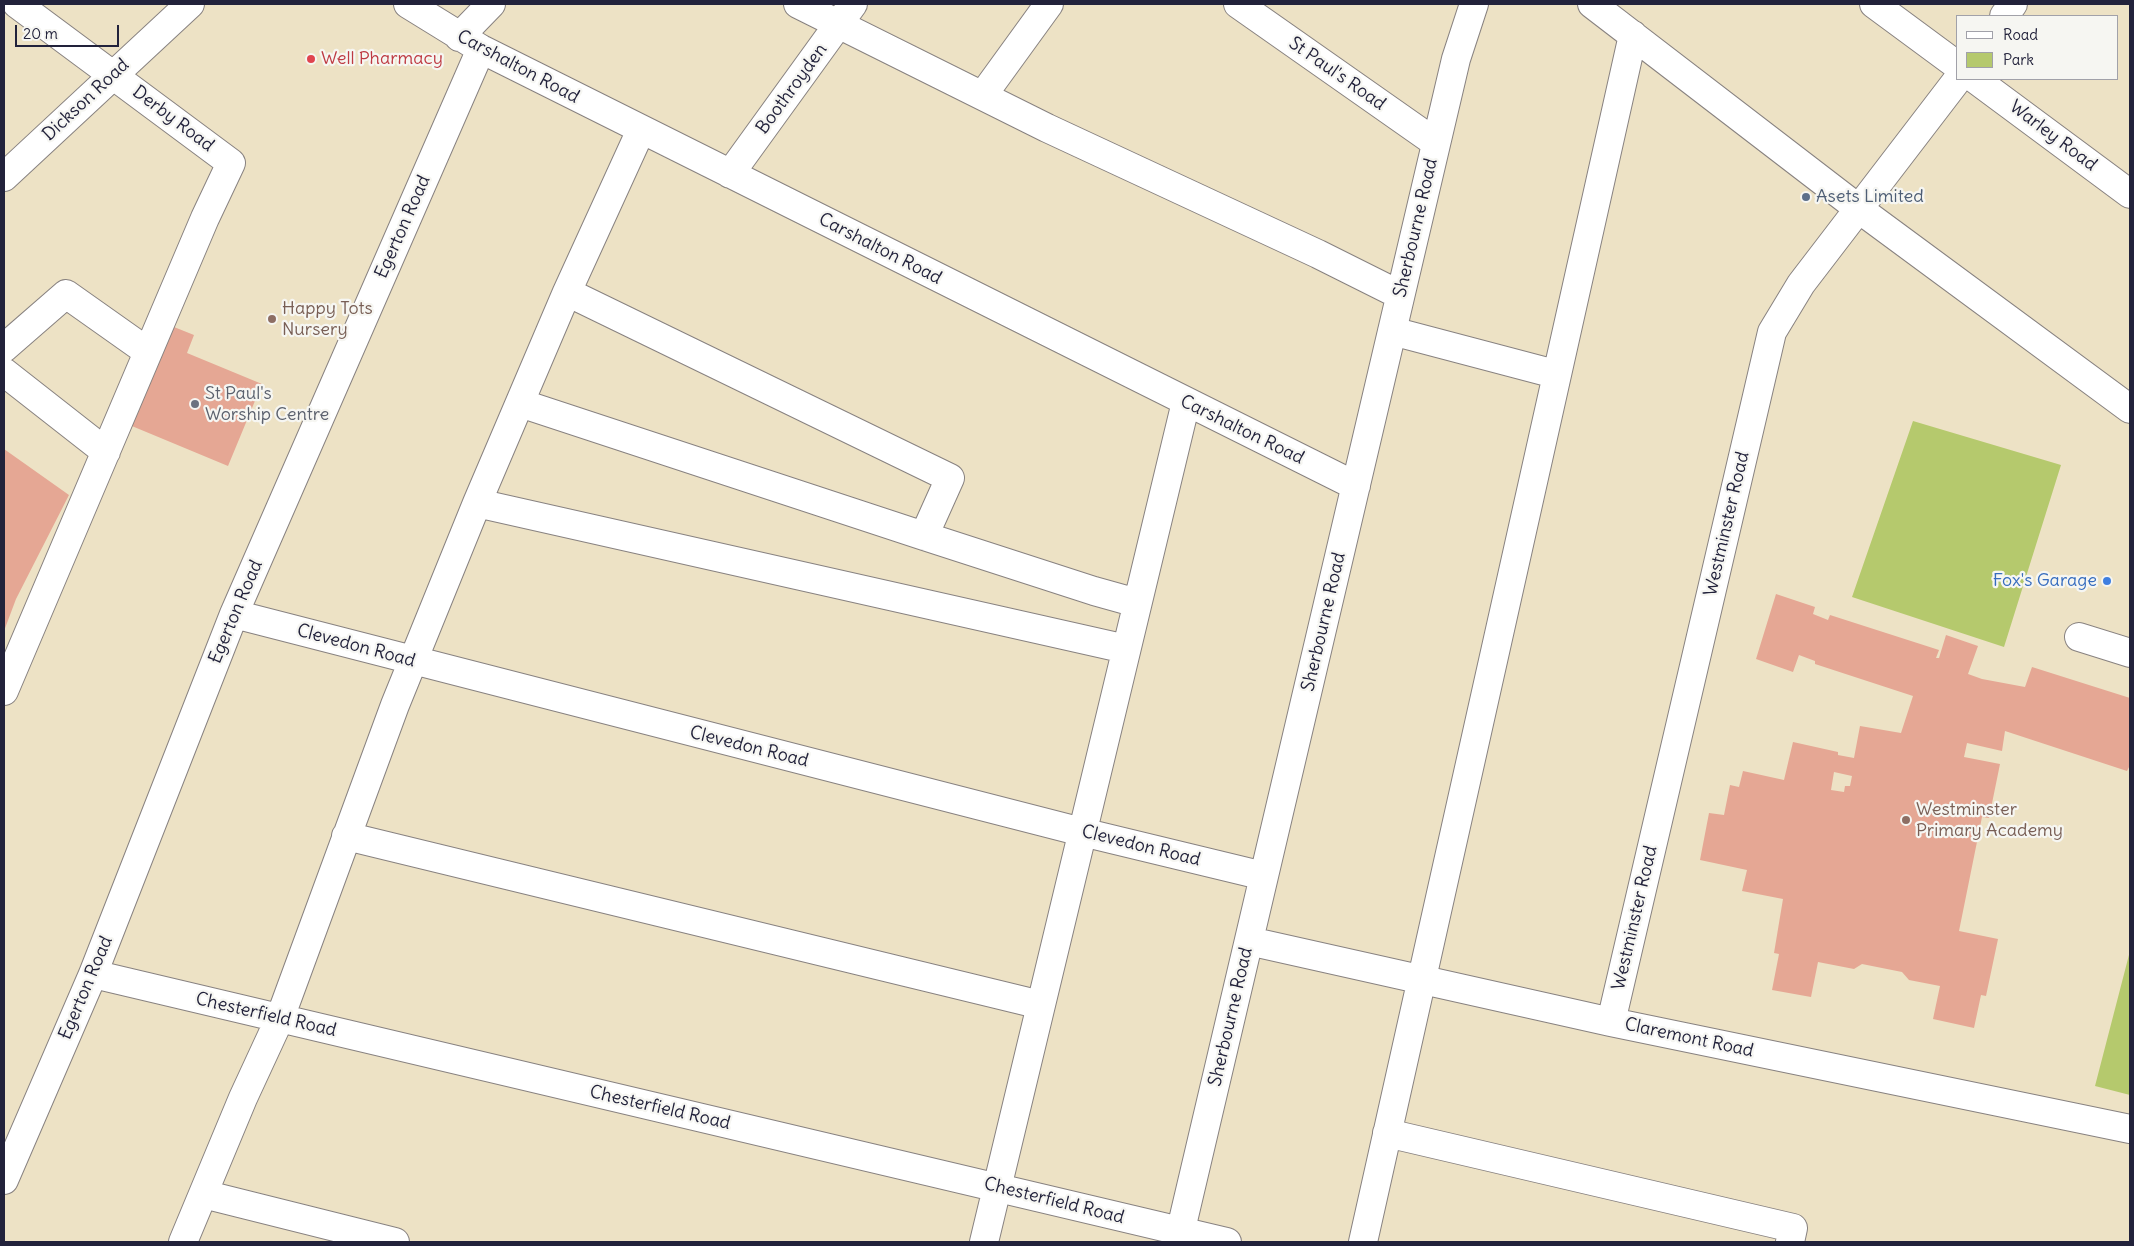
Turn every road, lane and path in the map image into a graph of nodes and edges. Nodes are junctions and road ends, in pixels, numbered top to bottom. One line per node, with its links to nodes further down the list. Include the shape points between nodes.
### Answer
1 (17, 4): 17 (street, Derby Road)
2 (190, 4): 17 (street, Dickson Road)
3 (408, 4): 15 (street, Carshalton Road)
4 (491, 4): 15 (street)
5 (798, 4): 12 (street)
6 (1049, 4): 20 (street)
7 (1238, 4): 22 (street, St Paul's Road)
8 (1474, 4): 22 (street, Sherbourne Road, via 1456,59)
9 (1592, 4): 14 (street)
10 (1874, 4): 16 (street)
11 (2013, 4): 13 (street)
12 (846, 14): 20 (street); 23 (street, Boothroyden)
13 (2005, 15)
14 (1633, 34): 26 (street); 33 (street)
15 (470, 43): 21 (street, Carshalton Road); 42 (street, Egerton Road)
16 (1956, 65)
17 (113, 74): 24 (street, Dickson Road); 31 (street, Derby Road, via 231,163)
18 (1957, 80): 26 (street, Westminster Road)
19 (1976, 80): 25 (street, Warley Road)
20 (983, 95): 28 (street)
21 (641, 130): 23 (street, Carshalton Road); 27 (street)
22 (1436, 144): 28 (street, Sherbourne Road)
23 (730, 174): 34 (street, Carshalton Road)
24 (4, 177)
25 (2130, 194)
26 (1859, 209): 36 (street); 56 (street, Westminster Road, via 1801,284 1772,332)
27 (567, 292): 35 (street); 40 (street, via 950,478)
28 (1400, 295): 29 (street, Sherbourne Road)
29 (1392, 331): 33 (street); 38 (street, Sherbourne Road)
30 (4, 348): 31 (street, via 66,294)
31 (148, 352): 37 (street)
32 (4, 372): 37 (street)
33 (1555, 374): 53 (street)
34 (1186, 402): 38 (street, Carshalton Road); 41 (street)
35 (520, 403): 39 (street); 40 (street)
36 (2130, 409)
37 (106, 452): 47 (street)
38 (1356, 486): 50 (street, Sherbourne Road)
39 (477, 503): 44 (street); 46 (street)
40 (924, 536): 41 (street)
41 (1137, 603): 44 (street)
42 (234, 614): 46 (street, Clevedon Road); 52 (street, Egerton Road)
43 (2079, 637): 45 (street)
44 (1126, 649): 48 (street)
45 (2130, 653)
46 (413, 661): 48 (street, Clevedon Road); 49 (street)
47 (4, 691)
48 (1082, 832): 50 (street, Clevedon Road); 54 (street)
49 (346, 836): 54 (street); 55 (street)
50 (1264, 876): 51 (street, Sherbourne Road)
51 (1249, 941): 53 (street, Claremont Road); 62 (street, Sherbourne Road)
52 (93, 974): 55 (street, Chesterfield Road); 59 (street, Egerton Road)
53 (1422, 978): 56 (street, Claremont Road); 58 (street)
54 (1041, 1005): 60 (street)
55 (280, 1018): 60 (street, Chesterfield Road); 61 (street)
56 (1611, 1022): 57 (street, Claremont Road)
57 (2130, 1129)
58 (1387, 1132): 67 (street); 68 (street, via 1793,1228)
59 (4, 1180)
60 (997, 1187): 62 (street, Chesterfield Road); 65 (street)
61 (203, 1194): 63 (street); 64 (street)
62 (1180, 1237): 66 (street, Chesterfield Road)
63 (183, 1242)
64 (395, 1242)
65 (984, 1242)
66 (1227, 1242)
67 (1362, 1242)
68 (1790, 1242)

